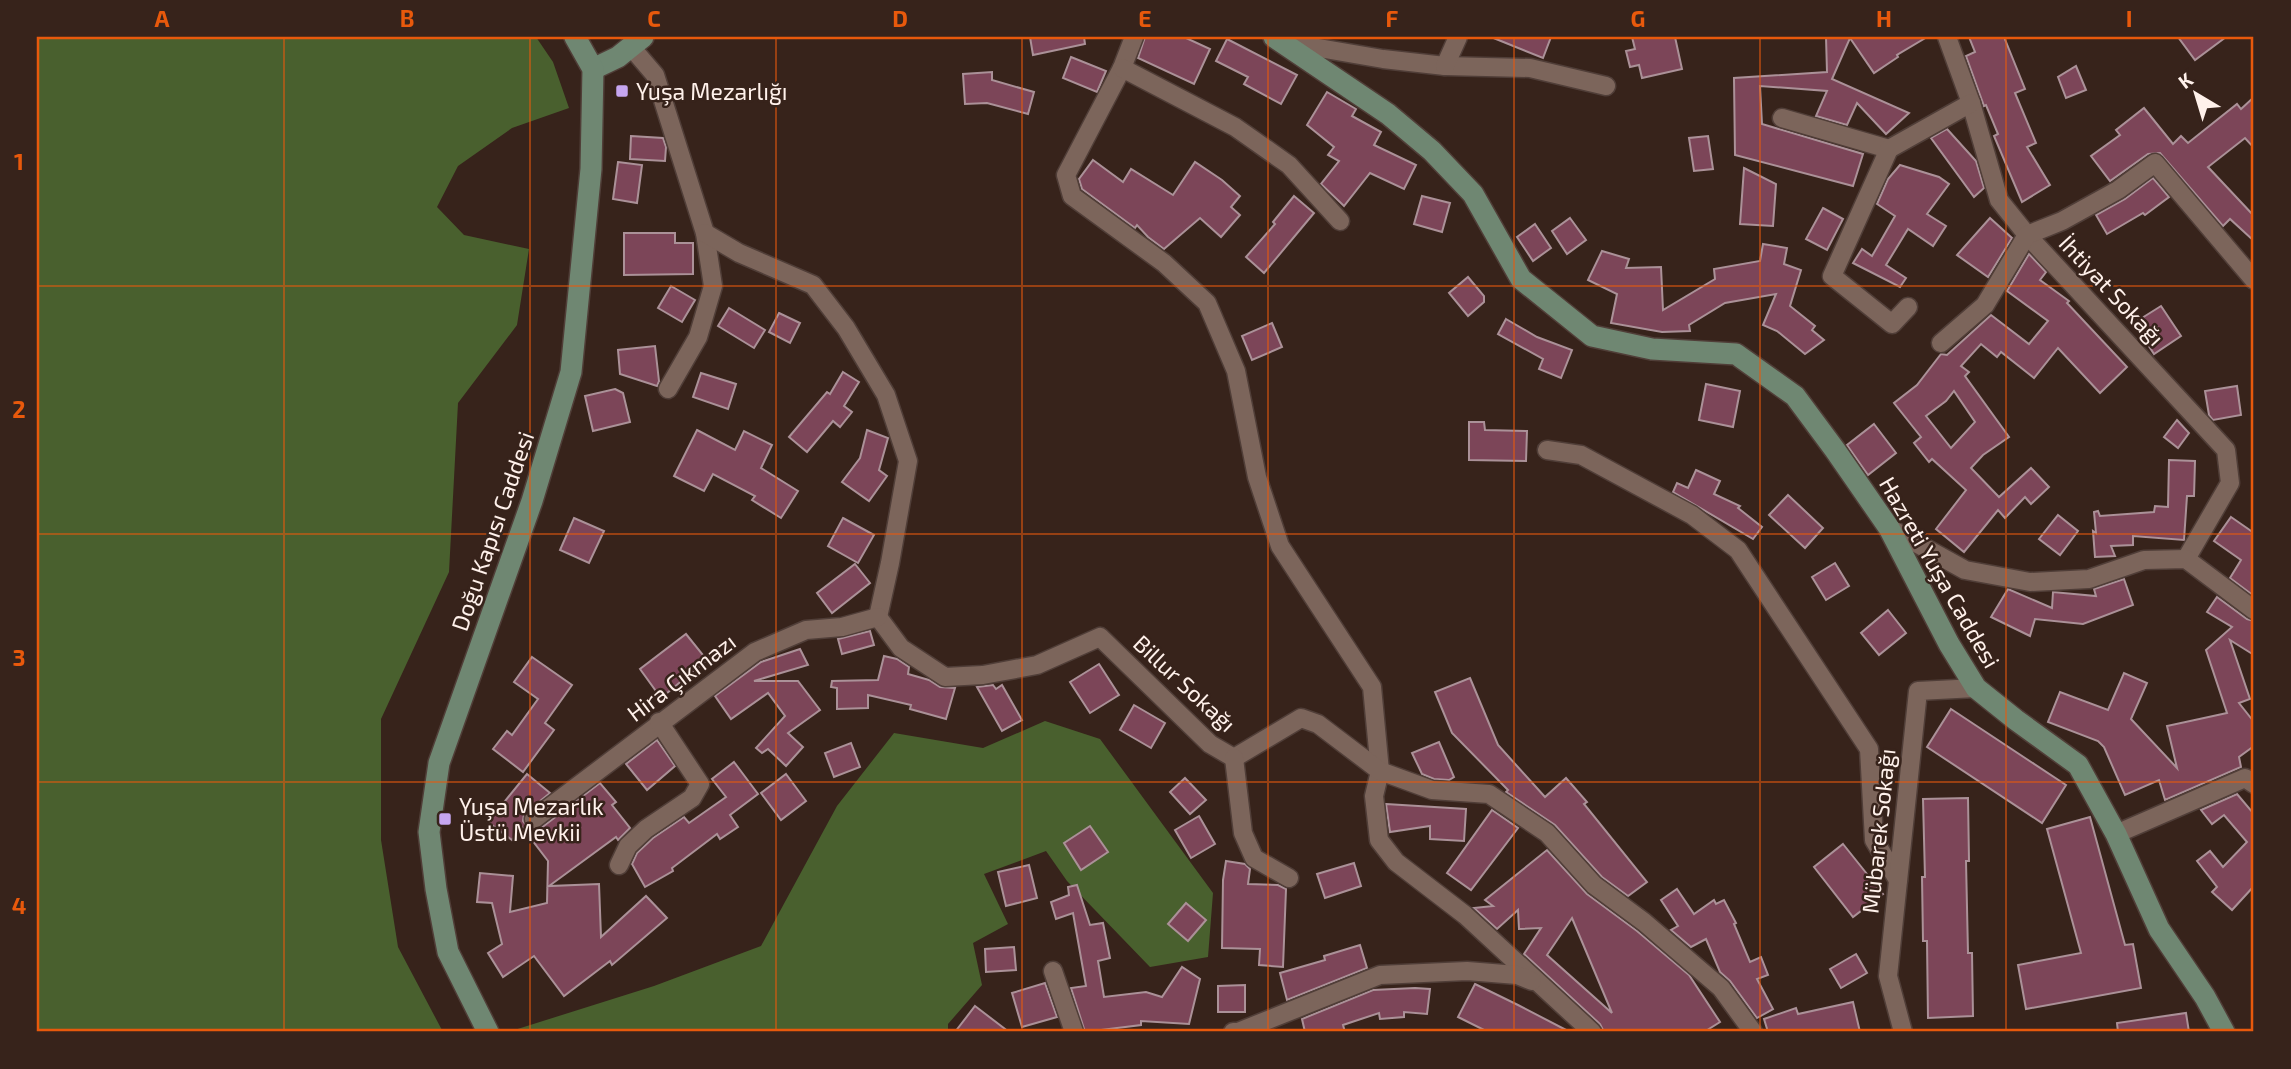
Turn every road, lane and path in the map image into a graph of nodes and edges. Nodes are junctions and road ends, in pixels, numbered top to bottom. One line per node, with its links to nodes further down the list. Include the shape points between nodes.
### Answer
1 (575, 37): 9 (street)
2 (1135, 37): 8 (street)
3 (1458, 37): 7 (street)
4 (1947, 37): 11 (street, İhtiyat Sokağı)
5 (1277, 39): 7 (street); 22 (street, Hazreti Yuşa Caddesi, via 1388,114 1432,150 1474,194 1521,279 1592,336 1653,349 1735,354 1795,396)
6 (638, 42): 9 (street); 15 (street, via 655,75)
7 (1445, 66): 10 (street, via 1530,68)
8 (1122, 68): 14 (street, via 1235,127 1289,165); 29 (street, via 1066,175 1072,196 1164,263 1207,303 1236,371 1257,477 1280,546 1372,687)
9 (593, 69): 38 (street, Doğu Kapısı Caddesi, via 591,169 571,372 532,501 439,763 429,832 448,952)
10 (1606, 86)
11 (1971, 103): 13 (street); 16 (street, İhtiyat Sokağı, via 1999,200)
12 (1782, 118): 13 (street)
13 (1889, 149): 18 (street, via 1832,276 1892,324)
14 (1340, 221)
15 (705, 233): 20 (street, via 713,286 698,337); 25 (street, via 813,285 846,328 886,395 908,461)
16 (2027, 235): 17 (street, via 2107,196 2155,163); 19 (street, via 1985,305); 23 (street, İhtiyat Sokağı, via 2226,450 2230,483)
17 (2254, 280)
18 (1908, 307)
19 (1941, 343)
20 (668, 389)
21 (1546, 450): 35 (street, via 1581,455 1692,515 1738,550 1869,749 1874,840)
22 (1889, 528): 23 (street, via 1965,570 2030,582 2089,579 2144,560); 26 (street, Hazreti Yuşa Caddesi)
23 (2186, 559): 24 (street)
24 (2254, 610)
25 (878, 617): 27 (street, Hira Çıkmazı, via 806,630 755,652); 28 (street, Billur Sokağı, via 901,648 946,677 1037,665 1100,637 1210,744)
26 (1976, 688): 32 (street, Hazreti Yuşa Caddesi, via 2078,765); 35 (street, Mübarek Sokağı, via 1918,691)
27 (659, 722): 31 (street, Hira Çıkmazı); 33 (street, via 700,784 692,798 628,846)
28 (1234, 758): 29 (street, Billur Sokağı, via 1301,718 1318,724); 34 (street, via 1243,833 1254,858)
29 (1380, 771): 37 (street, via 1374,796 1379,840 1396,862 1465,915); 42 (street, via 1432,790 1489,794 1547,833 1594,885 1721,988)
30 (2254, 785): 32 (street, via 2245,778)
31 (534, 819)
32 (2116, 834): 44 (street, Hazreti Yuşa Caddesi, via 2159,929)
33 (619, 865)
34 (1289, 878)
35 (1898, 880): 43 (street, Mübarek Sokağı, via 1888,976)
36 (1053, 971): 39 (street)
37 (1537, 983): 40 (street, via 1517,975 1467,971 1380,975); 41 (street)
38 (488, 1032)
39 (1074, 1032)
40 (1233, 1032)
41 (1592, 1032)
42 (1753, 1032)
43 (1903, 1032)
44 (2224, 1032)

